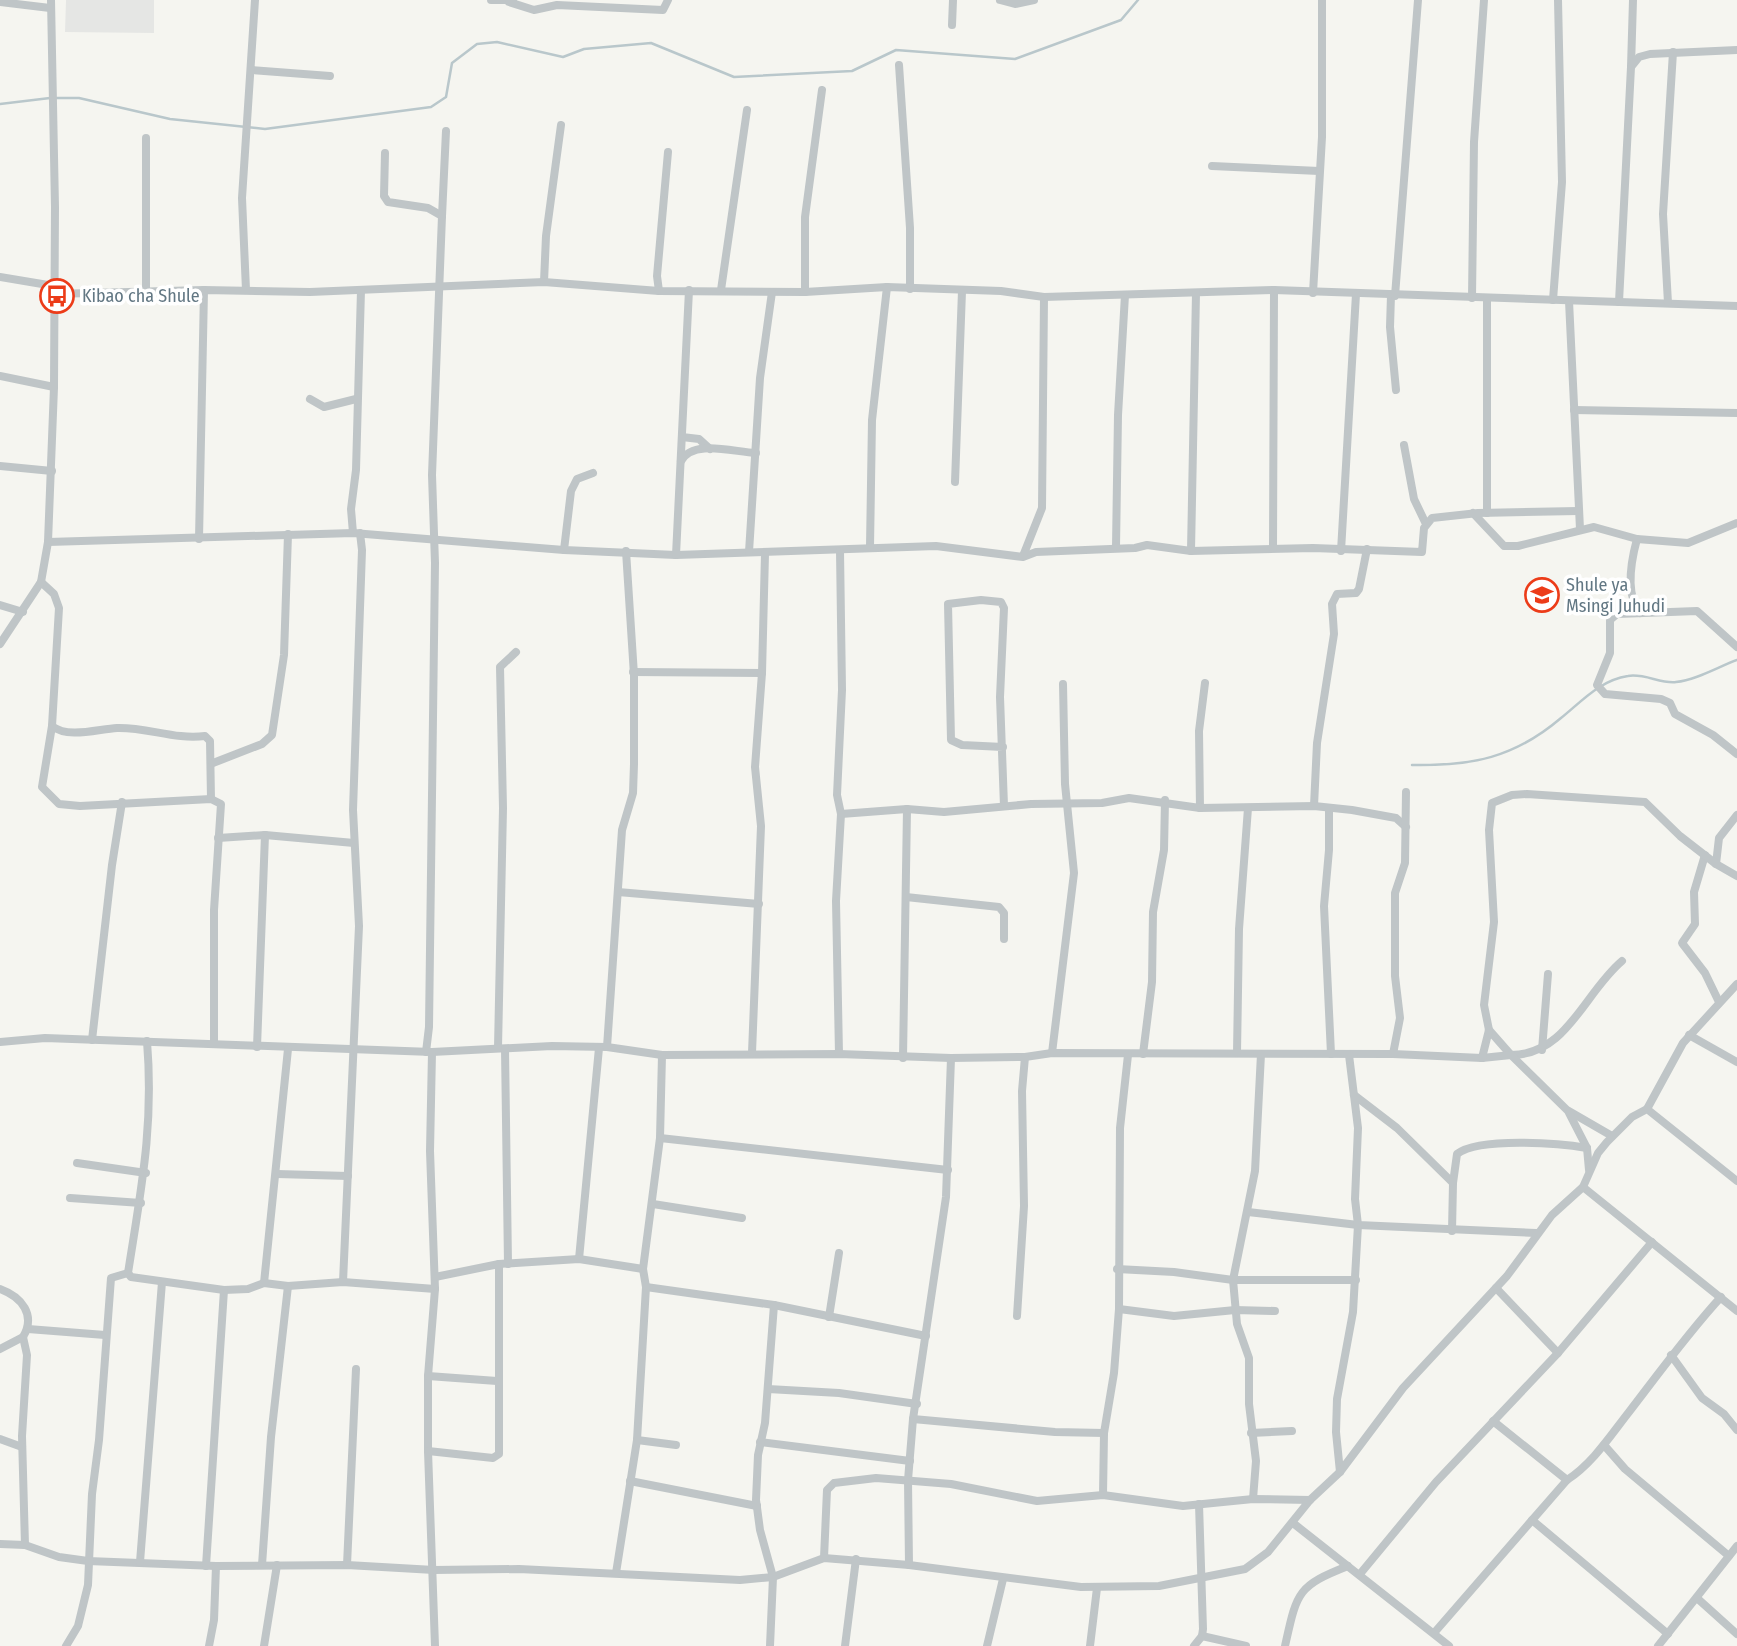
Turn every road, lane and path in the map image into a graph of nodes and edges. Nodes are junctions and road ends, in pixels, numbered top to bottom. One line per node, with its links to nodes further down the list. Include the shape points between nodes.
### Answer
1 (255, 0): 21 (street)
2 (491, 0): 11 (street)
3 (668, 0): 14 (street, via 663,10)
4 (953, 0): 16 (street)
5 (1000, 0): 6 (street, via 1007,4)
6 (1034, 0)
7 (1418, 0): 54 (street)
8 (1483, 0): 56 (street, via 1474,142)
9 (1558, 0): 58 (street, via 1562,182)
10 (1633, 0): 20 (street)
11 (511, 1): 14 (street, via 534,10)
12 (1322, 1): 31 (street)
13 (0, 2): 15 (street)
14 (605, 3)
15 (50, 4): 39 (street)
16 (952, 25)
17 (1737, 50): 18 (street)
18 (1673, 52): 20 (street, via 1644,55); 61 (street, via 1663,215)
19 (899, 65): 37 (street)
20 (1631, 67): 60 (street)
21 (252, 70): 22 (street); 42 (street, via 242,198)
22 (330, 76)
23 (822, 90): 49 (street, via 805,217)
24 (747, 110): 45 (street)
25 (561, 125): 34 (street)
26 (446, 131): 32 (street)
27 (146, 138): 40 (street)
28 (668, 152): 46 (street)
29 (385, 153): 32 (street, via 384,196 388,201 429,208)
30 (1212, 166): 31 (street)
31 (1319, 171): 51 (street)
32 (442, 216): 35 (street)
33 (0, 277): 39 (street)
34 (544, 282): 35 (street); 46 (street)
35 (440, 287): 43 (street); 88 (street, via 432,475)
36 (887, 287): 37 (street); 49 (street); 91 (street, via 872,420)
37 (910, 289): 47 (street)
38 (1274, 289): 50 (street); 51 (street); 93 (street)
39 (53, 290): 40 (street); 64 (street)
40 (146, 290): 41 (street)
41 (204, 290): 42 (street); 87 (street)
42 (246, 290): 43 (street)
43 (361, 290): 67 (street)
44 (689, 290): 45 (street); 46 (street); 70 (street)
45 (720, 290): 48 (street)
46 (659, 291)
47 (961, 291): 55 (street); 78 (street)
48 (772, 292): 49 (street); 73 (street, via 760,377)
49 (804, 292)
50 (1196, 293): 52 (street); 98 (street)
51 (1313, 293): 53 (street)
52 (1125, 295): 55 (street); 92 (street)
53 (1356, 295): 54 (street); 99 (street)
54 (1393, 295): 56 (street); 65 (street, via 1390,327)
55 (1044, 298): 103 (street, via 1042,508)
56 (1472, 298): 57 (street)
57 (1487, 298): 58 (street); 81 (street)
58 (1553, 300): 59 (street)
59 (1569, 301): 60 (street); 68 (street)
60 (1619, 302): 61 (street)
61 (1668, 303): 62 (street)
62 (1737, 306)
63 (0, 376): 64 (street)
64 (54, 387): 76 (street)
65 (1396, 390)
66 (310, 399): 67 (street, via 324,407)
67 (356, 399): 85 (street, via 351,509)
68 (1574, 410): 69 (street); 79 (street)
69 (1737, 413)
70 (682, 437): 72 (street, via 699,439); 74 (street)
71 (1404, 444): 82 (street, via 1414,499)
72 (710, 449): 73 (street); 74 (street, via 695,448)
73 (756, 453): 100 (street)
74 (680, 462): 102 (street)
75 (0, 466): 76 (street)
76 (52, 471): 90 (street)
77 (593, 473): 95 (street, via 577,479 571,491)
78 (955, 482)
79 (1578, 511): 81 (street); 84 (street)
80 (1473, 513): 81 (street); 82 (street, via 1443,515); 84 (street, via 1504,546)
81 (1486, 513)
82 (1426, 522): 94 (street, via 1422,552)
83 (1737, 523): 89 (street, via 1688,543)
84 (1580, 529): 89 (street, via 1594,527)
85 (356, 533): 86 (street); 88 (street); 137 (street, via 362,550)
86 (288, 534): 87 (street); 120 (street, via 284,654 272,735 262,744)
87 (199, 539): 90 (street)
88 (435, 539): 95 (street); 161 (street)
89 (1637, 539): 105 (street, via 1631,560)
90 (48, 541): 104 (street)
91 (870, 547): 97 (street); 103 (street, via 936,546)
92 (1116, 547): 98 (street, via 1147,545); 103 (street, via 1036,552)
93 (1273, 548): 98 (street); 99 (street)
94 (1367, 549): 99 (street); 127 (street, via 1359,589 1334,596 1334,634 1317,743)
95 (564, 550): 96 (street)
96 (626, 551): 102 (street); 113 (street)
97 (840, 551): 101 (street); 132 (street, via 842,703 837,795)
98 (1191, 551)
99 (1341, 551)
100 (749, 552): 101 (street); 102 (street)
101 (765, 554): 114 (street)
102 (676, 555)
103 (1023, 557)
104 (41, 582): 107 (street); 117 (street, via 54,594 59,608)
105 (1632, 600): 108 (street); 109 (street)
106 (0, 606): 107 (street)
107 (23, 612): 110 (street)
108 (1640, 613): 109 (street); 111 (street, via 1697,611)
109 (1623, 614): 119 (street, via 1610,620 1610,653 1598,688 1605,694 1670,703 1675,714)
110 (0, 644)
111 (1737, 647)
112 (516, 652): 157 (street, via 500,667)
113 (634, 672): 114 (street); 141 (street, via 633,793 622,830)
114 (762, 673): 143 (street, via 755,767 761,826)
115 (1205, 683): 128 (street, via 1199,731)
116 (1063, 684): 124 (street)
117 (52, 726): 120 (street, via 67,732 126,728 190,738 205,736 211,741); 125 (street, via 43,790 65,806)
118 (1003, 747): 118 (street, via 951,740 948,604 993,600 1004,608 1000,670); 126 (street)
119 (1737, 754)
120 (213, 763): 122 (street)
121 (1406, 792): 134 (street)
122 (211, 799): 125 (street); 136 (street, via 220,804)
123 (1165, 800): 124 (street); 128 (street); 166 (street)
124 (1066, 802): 126 (street); 162 (street, via 1074,873)
125 (122, 803): 151 (street)
126 (1004, 806): 131 (street, via 944,812)
127 (1314, 806): 129 (street); 130 (street)
128 (1200, 808): 129 (street)
129 (1248, 808): 164 (street, via 1239,929)
130 (1329, 808): 134 (street, via 1396,818); 168 (street, via 1324,906)
131 (906, 810): 132 (street); 142 (street)
132 (841, 814): 165 (street, via 836,901)
133 (1737, 816): 139 (street, via 1719,838)
134 (1406, 827): 169 (street, via 1405,863 1395,893 1400,1018)
135 (265, 835): 136 (street); 137 (street); 155 (street)
136 (218, 838): 154 (street)
137 (354, 843): 156 (street, via 359,926)
138 (1706, 855): 139 (street); 148 (street, via 1694,892 1695,924 1682,943 1705,973); 149 (street, via 1645,802 1527,794 1492,803 1494,922 1484,1005)
139 (1716, 864): 140 (street)
140 (1737, 876)
141 (618, 892): 143 (street); 158 (street)
142 (906, 897): 144 (street, via 999,907 1004,913); 175 (street)
143 (759, 904): 163 (street)
144 (1004, 939)
145 (1622, 961): 160 (street, via 1557,1039)
146 (1548, 974): 160 (street)
147 (1737, 984): 148 (street)
148 (1719, 1002): 150 (street)
149 (1489, 1030): 173 (street); 177 (street)
150 (1689, 1035): 178 (street); 180 (street)
151 (92, 1040): 152 (street); 153 (street)
152 (147, 1041): 154 (street); 188 (street, via 151,1093)
153 (0, 1042)
154 (214, 1044): 155 (street)
155 (257, 1047): 159 (street)
156 (353, 1048): 159 (street); 161 (street); 190 (street)
157 (501, 1048): 158 (street); 161 (street); 205 (street)
158 (603, 1048): 170 (street); 204 (street)
159 (288, 1049): 189 (street)
160 (1542, 1050): 173 (street)
161 (429, 1052): 209 (street)
162 (1052, 1052): 171 (street); 174 (street)
163 (752, 1053): 165 (street); 170 (street)
164 (1237, 1053): 166 (street); 167 (street)
165 (839, 1054): 175 (street)
166 (1143, 1054): 171 (street)
167 (1261, 1054): 168 (street); 197 (street, via 1255,1171)
168 (1331, 1054): 172 (street)
169 (1393, 1054): 172 (street); 177 (street)
170 (662, 1055): 183 (street)
171 (1128, 1055): 207 (street, via 1120,1128)
172 (1349, 1055): 179 (street)
173 (1511, 1055): 177 (street); 181 (street)
174 (1025, 1057): 176 (street); 227 (street, via 1024,1206)
175 (903, 1058): 176 (street)
176 (951, 1058): 186 (street)
177 (1482, 1058)
178 (1737, 1062)
179 (1354, 1095): 192 (street, via 1397,1128); 199 (street)
180 (1647, 1109): 182 (street); 191 (street)
181 (1567, 1110): 182 (street); 184 (street)
182 (1612, 1136): 187 (street)
183 (660, 1138): 186 (street); 196 (street)
184 (1587, 1148): 187 (street); 192 (street, via 1511,1142 1466,1147 1457,1154)
185 (77, 1163): 188 (street)
186 (948, 1170): 231 (street)
187 (1590, 1172): 193 (street)
188 (146, 1173): 195 (street)
189 (277, 1174): 190 (street); 214 (street)
190 (348, 1176): 213 (street)
191 (1737, 1181)
192 (1453, 1183): 200 (street)
193 (1583, 1187): 201 (street); 202 (street)
194 (70, 1198): 195 (street)
195 (141, 1203): 208 (street)
196 (653, 1204): 198 (street); 206 (street)
197 (1248, 1212): 199 (street); 210 (street)
198 (742, 1218)
199 (1358, 1225): 200 (street); 211 (street)
200 (1452, 1231): 201 (street)
201 (1536, 1233): 217 (street)
202 (1652, 1242): 221 (street); 233 (street)
203 (839, 1253): 228 (street)
204 (579, 1258): 205 (street); 206 (street)
205 (504, 1264): 209 (street); 237 (street)
206 (643, 1269): 216 (street)
207 (1116, 1269): 210 (street); 223 (street)
208 (128, 1272): 212 (street, via 135,1278); 230 (street, via 111,1278)
209 (435, 1277): 219 (street)
210 (1233, 1280): 211 (street); 224 (street)
211 (1356, 1280): 254 (street, via 1338,1399)
212 (162, 1282): 220 (street); 272 (street)
213 (343, 1282): 215 (street); 219 (street)
214 (264, 1283): 215 (street); 220 (street)
215 (288, 1286): 273 (street)
216 (646, 1287): 222 (street); 247 (street)
217 (1496, 1288): 233 (street); 254 (street, via 1403,1388)
218 (0, 1289): 229 (street, via 23,1304)
219 (435, 1289): 236 (street)
220 (224, 1290): 277 (street)
221 (1721, 1297): 226 (street); 234 (street)
222 (774, 1305): 228 (street); 238 (street)
223 (1119, 1309): 224 (street, via 1174,1316); 244 (street)
224 (1235, 1310): 225 (street); 245 (street, via 1249,1358)
225 (1275, 1311)
226 (1737, 1311)
227 (1017, 1316)
228 (829, 1317): 231 (street)
229 (25, 1333): 230 (street); 232 (street); 251 (street)
230 (105, 1335): 271 (street)
231 (926, 1336): 239 (street)
232 (0, 1349)
233 (1558, 1353): 241 (street)
234 (1671, 1355): 242 (street, via 1702,1398); 250 (street)
235 (356, 1369): 275 (street)
236 (428, 1376): 237 (street); 252 (street)
237 (498, 1381): 252 (street, via 499,1454 493,1458)
238 (768, 1389): 239 (street); 248 (street)
239 (917, 1404): 240 (street)
240 (913, 1419): 244 (street); 253 (street)
241 (1493, 1421): 256 (street); 281 (street)
242 (1737, 1430)
243 (1292, 1431): 245 (street)
244 (1104, 1433): 258 (street)
245 (1251, 1433): 259 (street, via 1256,1461)
246 (0, 1439): 251 (street)
247 (637, 1440): 249 (street); 257 (street)
248 (760, 1442): 253 (street); 262 (street)
249 (676, 1445)
250 (1604, 1445): 256 (street); 268 (street)
251 (22, 1447): 266 (street)
252 (428, 1451): 279 (street)
253 (910, 1461): 255 (street)
254 (1340, 1472): 260 (street)
255 (908, 1480): 258 (street, via 1052,1502); 269 (street, via 865,1479 829,1487); 276 (street)
256 (1567, 1480): 263 (street)
257 (630, 1481): 262 (street); 280 (street)
258 (1103, 1495): 261 (street, via 1167,1505)
259 (1252, 1499): 260 (street); 261 (street)
260 (1310, 1500): 264 (street)
261 (1199, 1504): 284 (street)
262 (757, 1506): 282 (street)
263 (1532, 1520): 287 (street); 288 (street)
264 (1293, 1523): 278 (street); 284 (street, via 1258,1561)
265 (0, 1544): 266 (street)
266 (24, 1545): 271 (street)
267 (1737, 1546): 268 (street)
268 (1729, 1556): 286 (street)
269 (824, 1558): 270 (street); 282 (street)
270 (856, 1559): 276 (street); 297 (street)
271 (88, 1561): 272 (street); 292 (street, via 81,1616)
272 (140, 1562): 277 (street)
273 (262, 1565): 274 (street); 277 (street)
274 (277, 1565): 275 (street); 294 (street)
275 (347, 1565): 279 (street)
276 (909, 1565): 283 (street)
277 (211, 1566): 293 (street, via 214,1620)
278 (1348, 1566): 281 (street); 302 (street, via 1302,1590)
279 (434, 1570): 280 (street); 295 (street)
280 (616, 1573): 282 (street, via 740,1580)
281 (1360, 1574): 287 (street)
282 (773, 1577): 296 (street)
283 (1003, 1579): 285 (street); 298 (street)
284 (1202, 1580): 285 (street); 290 (street)
285 (1097, 1588): 299 (street)
286 (1698, 1599): 288 (street); 289 (street)
287 (1434, 1633): 303 (street)
288 (1668, 1634): 291 (street)
289 (1737, 1634)
290 (1202, 1636): 300 (street); 301 (street)
291 (1663, 1645)
292 (66, 1646)
293 (209, 1646)
294 (264, 1646)
295 (435, 1646)
296 (769, 1646)
297 (845, 1646)
298 (987, 1646)
299 (1090, 1646)
300 (1194, 1646)
301 (1246, 1646)
302 (1285, 1646)
303 (1449, 1646)

